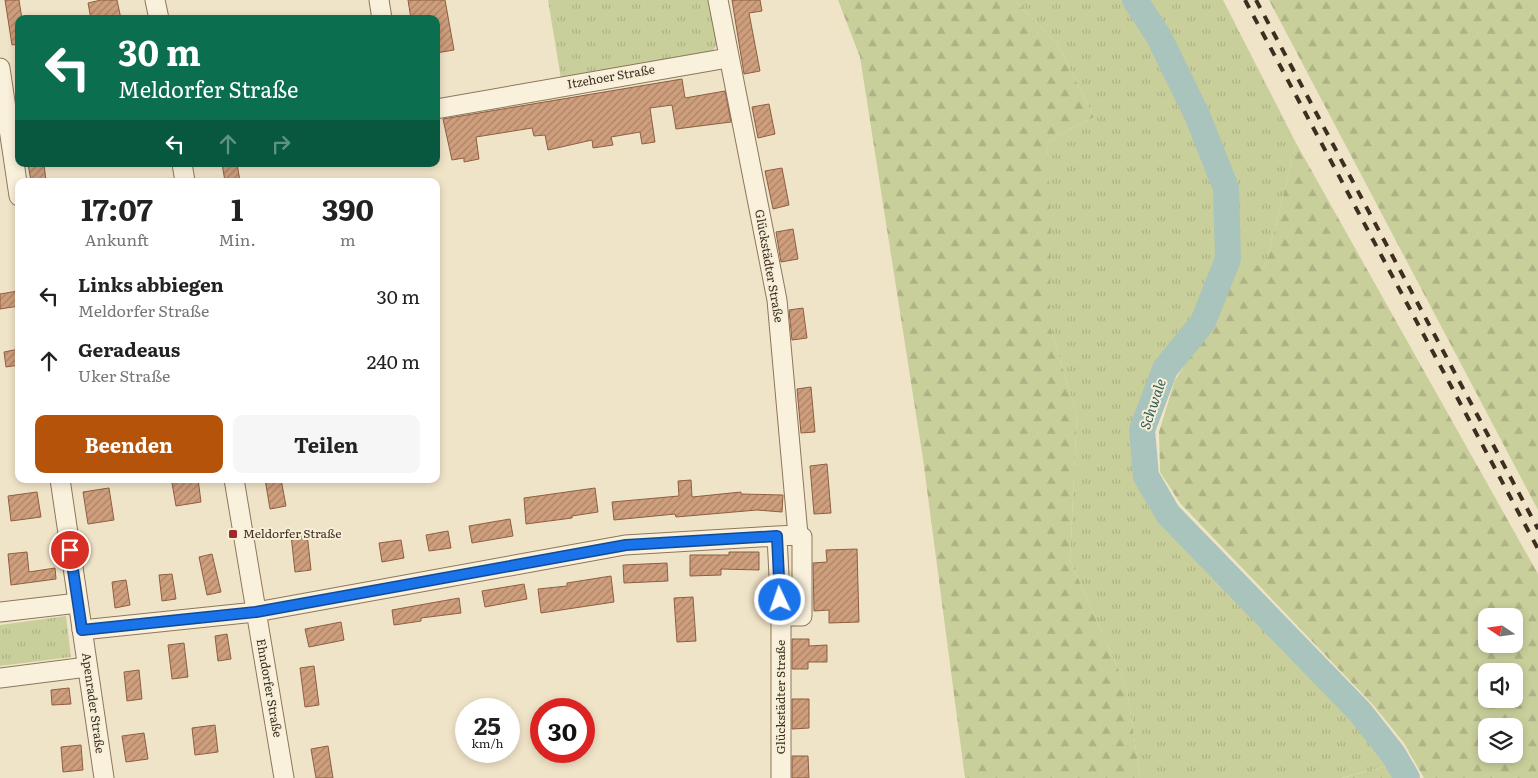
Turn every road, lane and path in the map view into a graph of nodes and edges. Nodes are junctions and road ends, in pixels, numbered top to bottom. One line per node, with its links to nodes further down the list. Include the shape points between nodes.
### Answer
1 (155, 0): 4 (street)
2 (378, 0): 5 (street)
3 (718, 0): 6 (street)
4 (157, 15)
5 (381, 15)
6 (728, 58): 8 (street, Itzehoer Straße); 12 (street, Glückstädter Straße, via 777,300)
7 (0, 68): 9 (street)
8 (440, 108)
9 (16, 178)
10 (61, 483): 14 (street, Apenrader Straße)
11 (235, 483): 16 (street, Ehndorfer Straße)
12 (798, 535): 13 (street); 17 (street, Glückstädter Straße, via 802,538 802,616)
13 (777, 536): 16 (street, via 626,545); 17 (street, Glückstädter Straße)
14 (78, 603): 15 (street); 18 (street, Apenrader Straße)
15 (0, 612)
16 (256, 612): 18 (street); 22 (street, Ehndorfer Straße)
17 (781, 616): 23 (street, Glückstädter Straße)
18 (82, 630): 19 (street, Apenrader Straße)
19 (87, 667): 20 (street); 21 (street, Apenrader Straße)
20 (0, 678)
21 (104, 778)
22 (284, 778)
23 (781, 778)

